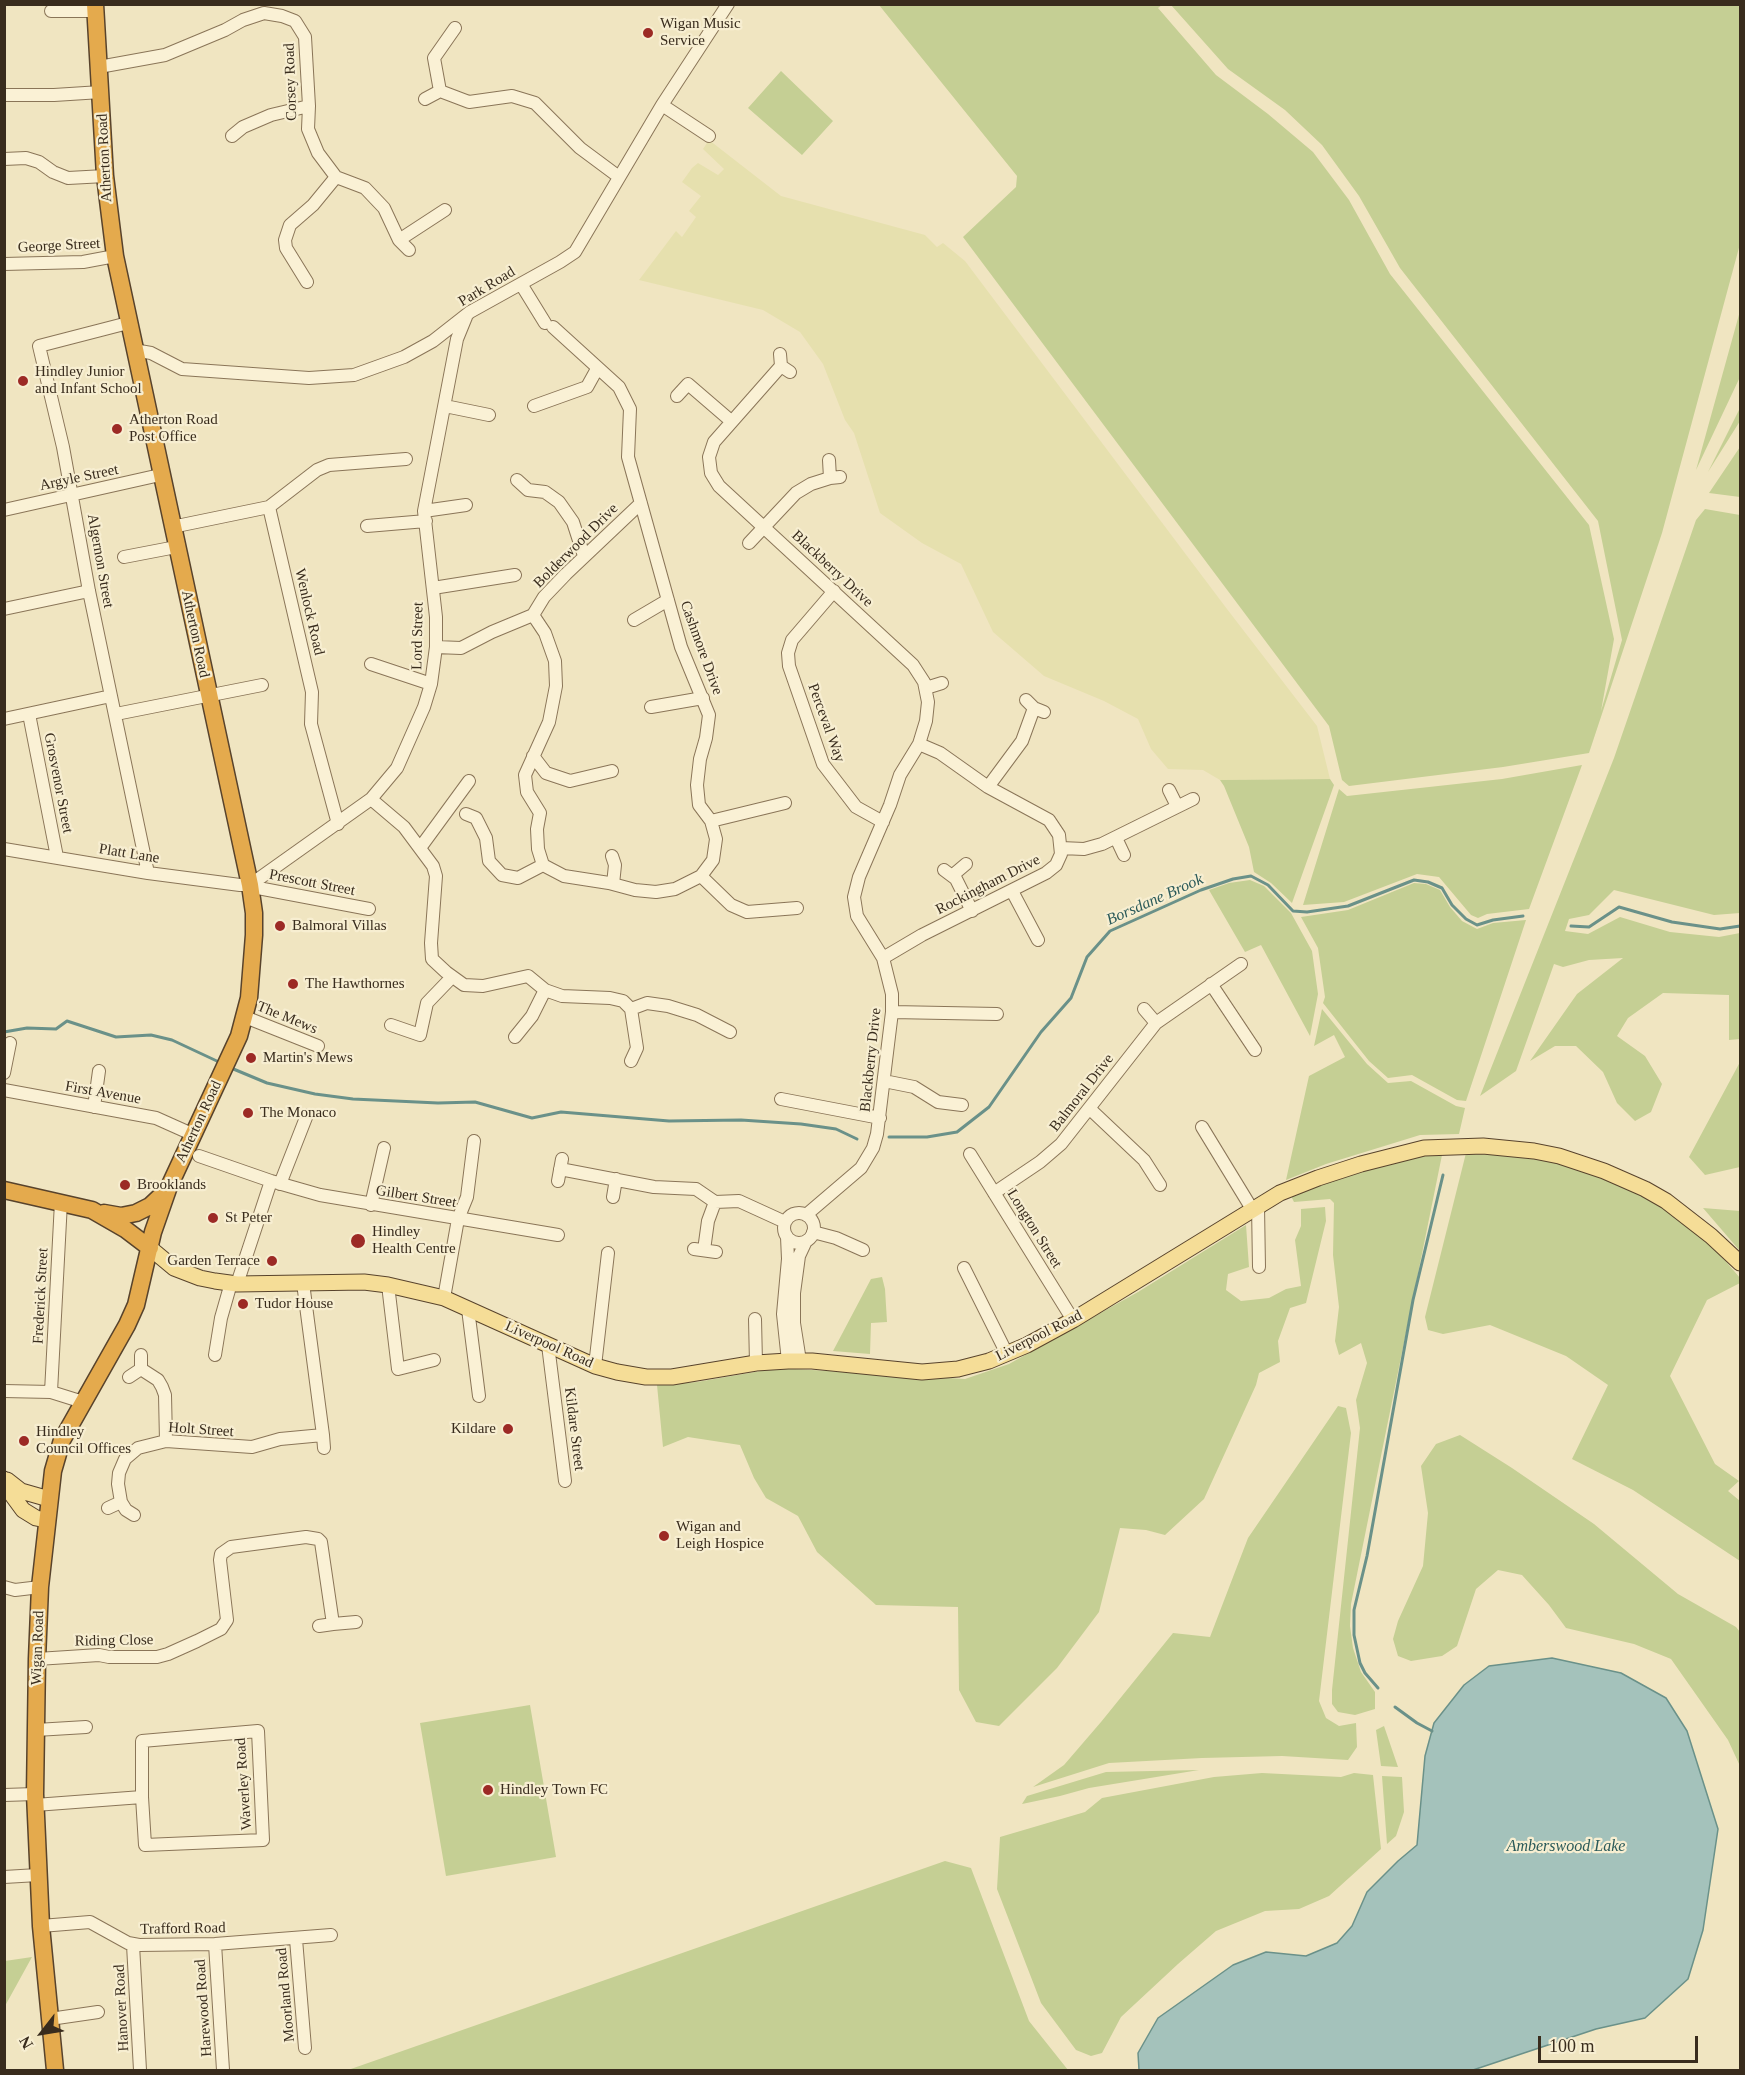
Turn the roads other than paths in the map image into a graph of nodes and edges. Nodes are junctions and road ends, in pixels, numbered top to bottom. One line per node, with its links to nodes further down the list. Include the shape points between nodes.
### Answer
1 (728, 4): 11 (street, Park Road)
2 (95, 8): 4 (street); 6 (highway, Atherton Road)
3 (263, 9): 6 (street, Corsey Road, via 165,55); 12 (street, Corsey Road, via 295,21 305,37)
4 (51, 11)
5 (454, 28): 7 (street, via 435,58)
6 (99, 67): 8 (highway, Atherton Road)
7 (440, 91): 10 (street); 18 (street, via 469,102 513,96 535,103 580,148)
8 (101, 92): 9 (street); 16 (highway, Atherton Road)
9 (4, 95)
10 (425, 99)
11 (663, 105): 14 (street); 18 (street, Park Road)
12 (309, 106): 13 (street, via 271,115); 17 (street, Corsey Road, via 308,129 318,153)
13 (232, 136)
14 (709, 136)
15 (4, 159): 16 (street, via 26,158 68,178)
16 (105, 176): 22 (highway, Atherton Road)
17 (336, 177): 20 (street, via 365,188 384,208); 24 (street, via 290,225 285,240)
18 (619, 177): 25 (street, Park Road, via 575,252)
19 (445, 210): 20 (street)
20 (399, 240): 21 (street)
21 (409, 250)
22 (115, 256): 23 (street, George Street, via 82,262); 27 (highway, Atherton Road)
23 (4, 264)
24 (307, 282)
25 (521, 284): 26 (street, Park Road); 30 (street, Cashmore Drive, via 549,325)
26 (467, 315): 28 (street, Park Road, via 404,357 354,375 309,378 182,369 151,353); 32 (street, Lord Street, via 457,339)
27 (128, 323): 28 (highway, Atherton Road); 40 (street, Algernon Street, via 39,346)
28 (134, 350): 38 (highway, Atherton Road)
29 (784, 364): 35 (street, Blackberry Drive)
30 (597, 369): 33 (street, via 587,387); 41 (street, Cashmore Drive, via 619,387 630,409 628,457)
31 (677, 396): 35 (street, via 685,380)
32 (445, 406): 34 (street); 45 (street, Lord Street)
33 (534, 406)
34 (489, 416)
35 (731, 421): 47 (street, Blackberry Drive, via 711,448 711,473 719,486)
36 (406, 459): 43 (street, via 329,465)
37 (829, 460): 47 (street, via 835,477 796,493)
38 (160, 475): 40 (street, Argyle Street); 48 (highway, Atherton Road)
39 (517, 480): 51 (street, via 528,490 544,492 559,502 573,522)
40 (72, 494): 44 (street, Argyle Street); 55 (street, Algernon Street)
41 (641, 503): 51 (street, Bolderwood Drive); 57 (street, Cashmore Drive)
42 (466, 506): 45 (street)
43 (269, 507): 48 (street); 88 (street, Wenlock Road, via 312,692 311,724)
44 (4, 510)
45 (425, 516): 46 (street); 54 (street, Lord Street)
46 (367, 526)
47 (764, 526): 49 (street); 56 (street, Blackberry Drive)
48 (172, 528): 50 (highway, Atherton Road)
49 (749, 543)
50 (176, 547): 52 (street); 68 (highway, Atherton Road)
51 (584, 556): 59 (street, Bolderwood Drive, via 544,597)
52 (124, 557)
53 (515, 575): 54 (street)
54 (433, 588): 61 (street, Lord Street)
55 (88, 591): 58 (street); 67 (street, Algernon Street)
56 (834, 591): 66 (street, Blackberry Drive, via 913,665); 87 (street, Perceval Way, via 784,644 823,764 856,807)
57 (668, 600): 60 (street); 69 (street, Cashmore Drive, via 681,647)
58 (4, 609)
59 (533, 615): 61 (street, via 461,648); 76 (street, via 545,633 555,661 556,686 549,723)
60 (634, 620)
61 (436, 647): 64 (street, Lord Street)
62 (370, 664): 64 (street)
63 (942, 683): 66 (street)
64 (431, 684): 82 (street, Lord Street, via 397,768)
65 (262, 685): 68 (street)
66 (926, 688): 75 (street, Blackberry Drive, via 928,711)
67 (111, 696): 72 (street); 73 (street, Algernon Street)
68 (209, 696): 73 (street); 101 (highway, Atherton Road)
69 (703, 699): 70 (street); 86 (street, Cashmore Drive, via 710,715 697,785 699,805)
70 (651, 707)
71 (1035, 707): 79 (street, via 1022,741)
72 (29, 714): 74 (street); 95 (street, Grosvenor Street)
73 (116, 714): 98 (street, Algernon Street)
74 (4, 719)
75 (919, 744): 79 (street, via 940,753); 87 (street, Blackberry Drive, via 900,775)
76 (533, 756): 77 (street, via 546,773 570,781); 97 (street, via 525,775 527,792 540,813 538,849)
77 (612, 771)
78 (469, 781): 90 (street)
79 (988, 786): 91 (street, via 1049,820 1059,835)
80 (1169, 790): 84 (street)
81 (1193, 798): 84 (street)
82 (371, 799): 88 (street, Lord Street); 90 (street, via 404,827)
83 (785, 803): 86 (street)
84 (1178, 806): 89 (street)
85 (466, 814): 97 (street, via 476,818 486,838 489,861 501,875 518,878)
86 (711, 821): 99 (street, Cashmore Drive, via 716,839 713,860)
87 (883, 822): 107 (street, Blackberry Drive, via 856,884 854,903 857,916)
88 (338, 824): 101 (street, Lord Street)
89 (1116, 838): 91 (street, via 1091,848); 93 (street)
90 (420, 848): 109 (street, via 436,876 432,959)
91 (1061, 848): 102 (street, Rockingham Drive, via 1052,870)
92 (4, 849): 95 (street, Platt Lane)
93 (1124, 855)
94 (612, 856): 100 (street)
95 (57, 857): 98 (street, Platt Lane)
96 (966, 864): 105 (street, via 949,872)
97 (543, 865): 100 (street, via 564,876)
98 (148, 873): 101 (street, Platt Lane)
99 (701, 876): 100 (street, via 675,889 656,892); 103 (street, via 731,905 747,912)
100 (613, 884)
101 (250, 885): 104 (street, Prescott Street); 116 (highway, Atherton Road, via 254,935)
102 (1012, 891): 105 (street, Rockingham Drive); 106 (street)
103 (798, 908)
104 (369, 909)
105 (972, 911): 107 (street, Rockingham Drive)
106 (1038, 940)
107 (884, 958): 114 (street, Blackberry Drive)
108 (1241, 964): 110 (street, Balmoral Drive)
109 (452, 977): 111 (street, via 464,986 483,986 528,976); 118 (street, via 427,1003 420,1035)
110 (1211, 984): 117 (street, Balmoral Drive); 123 (street)
111 (545, 990): 112 (street, via 562,996 623,1001); 120 (street, via 532,1016)
112 (631, 1010): 119 (street, via 647,1003 668,1006); 124 (street, via 637,1048)
113 (1144, 1010): 117 (street)
114 (892, 1012): 115 (street); 127 (street, Blackberry Drive)
115 (997, 1014)
116 (245, 1017): 122 (street, The Mews); 136 (highway, Atherton Road)
117 (1156, 1023): 132 (street, Balmoral Drive)
118 (391, 1025)
119 (730, 1032)
120 (515, 1037)
121 (10, 1043): 126 (street)
122 (318, 1046)
123 (1256, 1050)
124 (631, 1061)
125 (99, 1071): 131 (street)
126 (4, 1073)
127 (884, 1081): 130 (street, via 914,1087 938,1102); 134 (street, Blackberry Drive)
128 (4, 1090): 131 (street, First Avenue)
129 (781, 1099): 134 (street)
130 (962, 1105)
131 (94, 1107): 136 (street, First Avenue, via 156,1118)
132 (1090, 1109): 144 (street, via 1144,1160); 147 (street, Balmoral Drive, via 1051,1154)
133 (307, 1115): 143 (street)
134 (880, 1118): 154 (street, Blackberry Drive, via 873,1148 861,1168)
135 (1202, 1126): 152 (street)
136 (194, 1135): 145 (highway, Atherton Road)
137 (474, 1141): 155 (street, via 467,1197)
138 (384, 1148): 151 (street)
139 (970, 1154): 147 (street, Longton Street)
140 (199, 1156): 143 (street, Gilbert Street)
141 (560, 1170): 142 (street)
142 (616, 1179): 148 (street); 150 (street, via 654,1187 696,1189)
143 (275, 1182): 151 (street, Gilbert Street); 167 (street)
144 (1160, 1185)
145 (168, 1189): 153 (highway, via 136,1213 112,1215); 160 (highway, Atherton Road)
146 (4, 1190): 149 (highway)
147 (994, 1193): 173 (street, Longton Street)
148 (613, 1197)
149 (61, 1202): 153 (highway); 185 (street, Frederick Street)
150 (714, 1202): 156 (street, via 740,1201); 161 (street)
151 (371, 1205): 155 (street, Gilbert Street)
152 (1255, 1207): 164 (main road, Liverpool Road, via 1318,1178 1406,1151 1445,1146 1510,1148 1558,1156 1645,1189 1689,1218); 166 (street); 173 (main road, Liverpool Road)
153 (92, 1210): 160 (highway)
154 (806, 1215): 156 (street, via 791,1215); 159 (street, via 813,1224)
155 (458, 1219): 157 (street, Gilbert Street); 170 (street)
156 (785, 1222): 158 (street)
157 (558, 1235)
158 (787, 1237): 159 (street, via 798,1243); 179 (street, via 783,1314)
159 (809, 1237): 162 (street, via 836,1238); 179 (street, via 799,1256)
160 (150, 1248): 167 (main road, Liverpool Road, via 174,1268 200,1278); 187 (highway, Wigan Road, via 127,1324)
161 (705, 1250)
162 (863, 1250)
163 (608, 1252): 181 (street)
164 (1740, 1263)
165 (963, 1268): 175 (street)
166 (1259, 1268)
167 (234, 1283): 168 (main road, Liverpool Road); 177 (street, via 221,1318)
168 (303, 1283): 169 (main road, Liverpool Road, via 364,1281); 188 (street)
169 (388, 1285): 170 (main road, Liverpool Road); 178 (street, via 398,1369)
170 (444, 1298): 171 (main road, Liverpool Road)
171 (468, 1309): 174 (main road, Liverpool Road); 186 (street)
172 (755, 1319): 180 (street)
173 (1073, 1320): 175 (main road, Liverpool Road)
174 (548, 1345): 181 (main road, Liverpool Road); 192 (street, Kildare Street)
175 (1007, 1354): 179 (main road, Liverpool Road, via 972,1367 922,1372)
176 (141, 1355): 182 (street)
177 (215, 1356)
178 (434, 1360)
179 (794, 1361): 180 (main road, Liverpool Road)
180 (756, 1363): 181 (main road, Liverpool Road, via 672,1377)
181 (595, 1366)
182 (141, 1369): 183 (street); 189 (street, via 158,1380 165,1395)
183 (129, 1377)
184 (4, 1391): 185 (street)
185 (51, 1392): 187 (street)
186 (479, 1396)
187 (83, 1401): 193 (highway, Wigan Road, via 60,1448)
188 (323, 1435): 189 (street, Holt Street, via 295,1436 252,1448); 190 (street)
189 (166, 1441): 194 (street, Holt Street, via 138,1448 125,1459 119,1473)
190 (324, 1448)
191 (4, 1478): 193 (main road, via 21,1491); 197 (main road, via 23,1510)
192 (565, 1481)
193 (49, 1498): 197 (highway, Wigan Road)
194 (121, 1503): 195 (street); 196 (street)
195 (108, 1508)
196 (134, 1515)
197 (46, 1520): 199 (highway, Wigan Road)
198 (4, 1587): 199 (street)
199 (40, 1587): 203 (highway, Wigan Road)
200 (356, 1623): 201 (street)
201 (333, 1624): 202 (street); 203 (street, Riding Close, via 321,1542 306,1537 231,1547 221,1554 227,1620 220,1629 197,1641 158,1657)
202 (319, 1626)
203 (37, 1659): 205 (highway, Wigan Road)
204 (86, 1727): 205 (street)
205 (36, 1730): 208 (highway, Wigan Road)
206 (4, 1795): 208 (street)
207 (142, 1797): 207 (street, Waverley Road, via 145,1845 263,1840 258,1731 142,1741); 208 (street)
208 (35, 1800): 209 (highway, Wigan Road)
209 (38, 1875): 210 (street); 211 (highway, Wigan Road)
210 (4, 1877)
211 (41, 1926): 215 (street, Trafford Road, via 90,1922); 217 (highway, Wigan Road)
212 (331, 1935): 213 (street, Trafford Road)
213 (296, 1939): 214 (street, Trafford Road); 218 (street, Moorland Road)
214 (215, 1944): 215 (street, Trafford Road); 221 (street, Harewood Road)
215 (133, 1945): 220 (street, Hanover Road)
216 (98, 2012): 217 (street)
217 (50, 2019): 219 (highway, Wigan Road)
218 (306, 2048)
219 (56, 2070)
220 (140, 2070)
221 (225, 2070)

